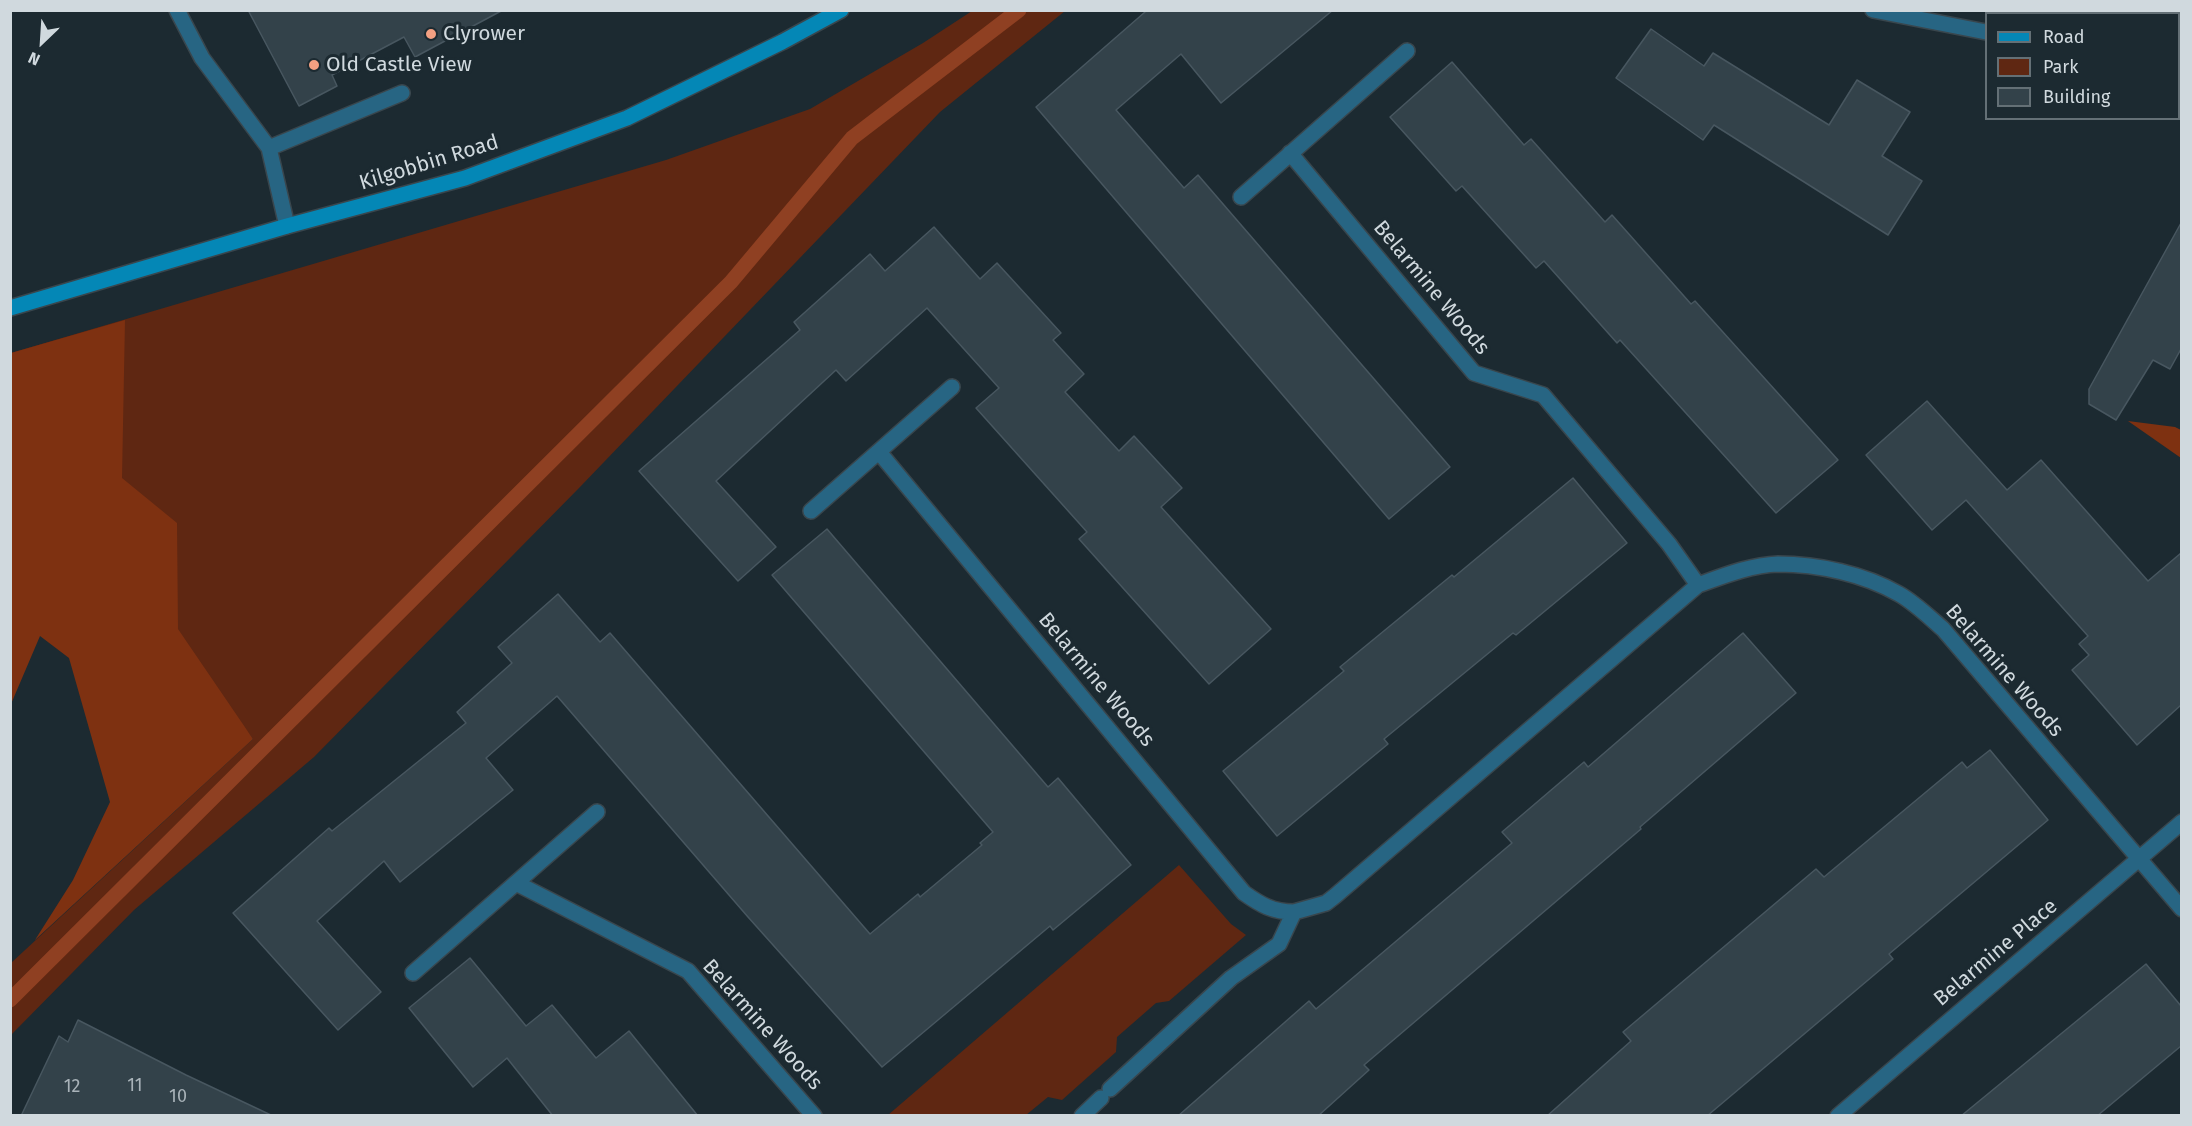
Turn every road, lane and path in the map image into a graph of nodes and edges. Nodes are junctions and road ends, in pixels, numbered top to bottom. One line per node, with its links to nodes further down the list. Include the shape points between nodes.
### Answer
1 (177, 10): 7 (street, via 202,58)
2 (841, 10): 10 (street, Kilgobbin Road, via 627,118 465,178)
3 (1873, 10): 4 (street)
4 (1985, 32)
5 (1407, 51): 8 (street)
6 (402, 93): 7 (street)
7 (269, 148): 10 (street)
8 (1290, 153): 9 (street); 15 (street, Belarmine Woods, via 1474,374 1543,395 1669,544)
9 (1241, 197)
10 (287, 226): 11 (street, Kilgobbin Road)
11 (10, 308)
12 (952, 387): 13 (street)
13 (879, 452): 14 (street); 21 (street, Belarmine Woods, via 1244,893 1262,906)
14 (812, 511)
15 (1698, 585): 18 (street, Belarmine Woods, via 1736,571 1777,564 1819,567 1861,577 1899,594 1943,629); 21 (street, Belarmine Woods, via 1335,896 1326,903)
16 (597, 812): 19 (street)
17 (2181, 822): 18 (street, Belarmine Place)
18 (2138, 859): 20 (street, Belarmine Woods); 25 (street, Belarmine Place)
19 (516, 883): 22 (street); 23 (street, Belarmine Woods, via 688,971)
20 (2181, 909)
21 (1294, 912): 24 (street, via 1280,944 1231,978)
22 (413, 974)
23 (814, 1116)
24 (1082, 1116)
25 (1838, 1116)

